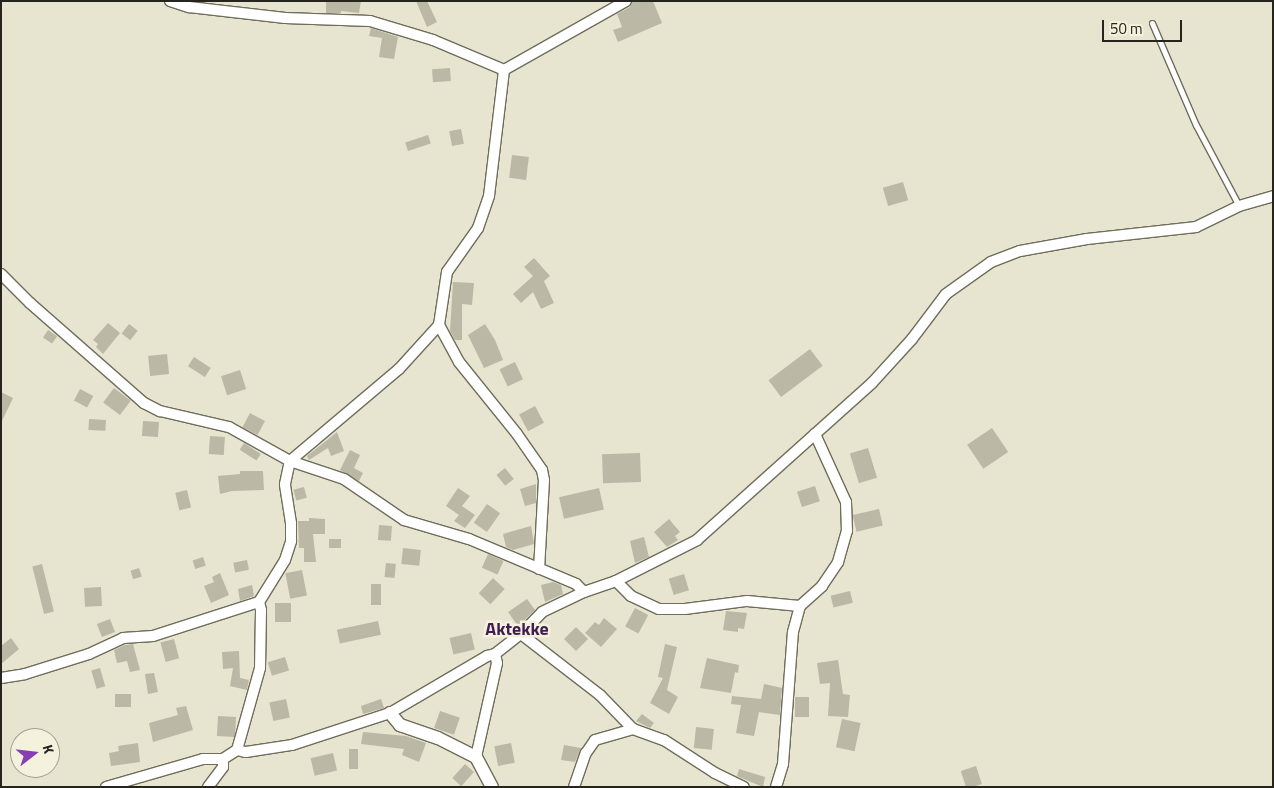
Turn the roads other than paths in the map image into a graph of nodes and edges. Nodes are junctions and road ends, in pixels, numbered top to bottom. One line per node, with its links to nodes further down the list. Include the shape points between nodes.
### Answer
1 (170, 1): 4 (street, via 189,7 285,18 370,21 433,40)
2 (626, 1): 4 (street)
3 (1152, 23): 6 (lane, via 1196,125)
4 (504, 70): 8 (street, via 489,196 478,228 446,272)
5 (1273, 196): 6 (street)
6 (1239, 206): 9 (street, via 1196,227 1020,251 991,262 946,294 912,339 872,383)
7 (1, 274): 10 (street, via 144,403 160,411 229,427)
8 (439, 325): 10 (street, via 400,369); 11 (street, via 459,362 542,470)
9 (815, 434): 12 (street, via 697,540); 15 (street, via 846,502 847,531 838,562 822,586)
10 (290, 460): 11 (street, via 344,479 404,520 469,539); 14 (street, via 285,484 292,523 291,541 285,560)
11 (539, 570): 13 (street, via 576,584)
12 (616, 581): 13 (street); 15 (street, via 631,596 659,609 685,610 747,601)
13 (584, 592): 16 (street, via 542,612)
14 (259, 602): 18 (street, via 152,636 123,638 89,654); 21 (street, via 260,668)
15 (800, 606): 29 (street, via 793,632 783,764)
16 (520, 634): 17 (street); 20 (street, via 600,695)
17 (495, 654): 19 (street); 22 (street)
18 (1, 678)
19 (390, 713): 21 (street, via 292,745 246,752); 22 (street, via 400,725 438,738)
20 (633, 729): 27 (street, via 595,740 586,753); 28 (street, via 664,740 715,773)
21 (237, 750): 23 (street)
22 (476, 757): 26 (street)
23 (223, 759): 24 (street, via 203,759); 25 (street, via 222,767)
24 (106, 787)
25 (208, 787)
26 (492, 787)
27 (574, 787)
28 (744, 787)
29 (776, 787)

